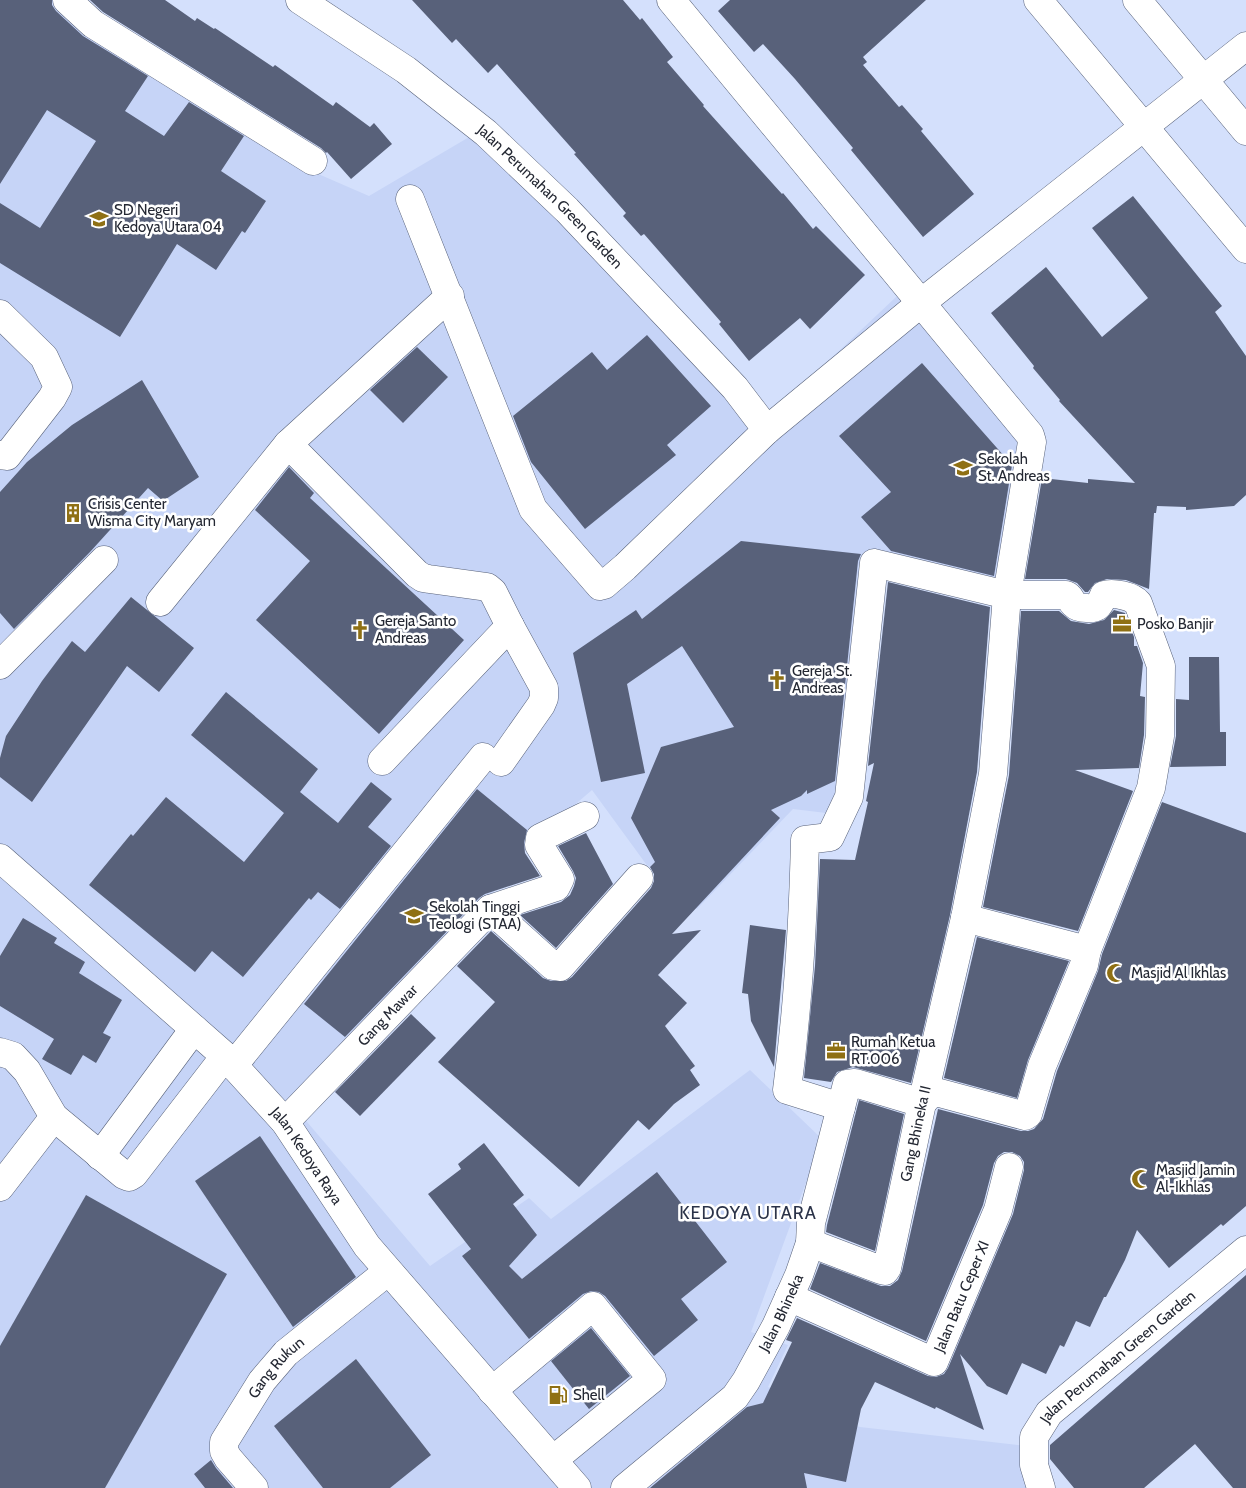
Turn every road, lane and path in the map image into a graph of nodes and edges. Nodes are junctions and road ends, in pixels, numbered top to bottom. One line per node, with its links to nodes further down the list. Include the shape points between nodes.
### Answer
1 (67, 0): 10 (street, via 93,24)
2 (300, 0): 16 (street, Jalan Perumahan Green Garden, via 406,70 486,133 674,322 735,388)
3 (671, 0): 14 (street)
4 (1038, 0): 8 (street)
5 (1137, 0): 7 (street)
6 (1246, 46): 7 (street)
7 (1204, 80): 8 (street); 9 (street)
8 (1144, 127): 12 (street); 14 (street)
9 (1246, 131)
10 (313, 162)
11 (410, 199): 13 (street)
12 (1246, 248)
13 (450, 296): 16 (street, via 533,509 600,586 625,567); 17 (street)
14 (921, 303): 16 (street); 20 (street, Gang Bhineka II, via 1030,435 1032,442)
15 (0, 314): 18 (street, via 44,357 58,387 7,456)
16 (767, 430)
17 (288, 444): 21 (street); 22 (street, via 417,574 423,578 488,587)
18 (0, 455)
19 (104, 560): 23 (street)
20 (1008, 595): 29 (street, Gang Bhineka II, via 993,774); 30 (street, via 1066,595 1079,607 1094,609 1107,594 1133,598 1138,603 1161,666 1160,736 1152,788); 34 (street, via 874,563 849,798 830,837 805,840 803,928 787,1090)
21 (160, 602)
22 (510, 626): 24 (street); 33 (street, via 544,688 544,698)
23 (0, 665)
24 (382, 761)
25 (585, 816): 28 (street, Gang Mawar, via 540,838 539,845 560,879 559,884)
26 (0, 858): 31 (street, Jalan Kedoya Raya)
27 (638, 878): 28 (street, via 560,967 553,966)
28 (490, 909): 37 (street, Gang Mawar)
29 (965, 918): 30 (street); 35 (street, Gang Bhineka II)
30 (1087, 950): 35 (street, via 1084,966 1042,1066 1028,1114 1021,1116 936,1092)
31 (194, 1030): 33 (street, Jalan Kedoya Raya); 38 (street)
32 (0, 1052): 36 (street, via 13,1056 27,1071)
33 (229, 1061): 37 (street, Jalan Kedoya Raya); 38 (street, via 134,1174 124,1175)
34 (844, 1096): 35 (street, via 855,1083); 41 (street, Jalan Bhineka, via 811,1223)
35 (922, 1103): 41 (street, Gang Bhineka II, via 885,1271)
36 (54, 1117): 38 (street); 40 (street)
37 (285, 1122): 43 (street, Jalan Kedoya Raya)
38 (100, 1156)
39 (1009, 1167): 44 (street, Jalan Batu Ceper XI, via 998,1210 934,1362)
40 (0, 1187)
41 (810, 1243): 44 (street, Jalan Bhineka)
42 (1246, 1250): 50 (street, Jalan Perumahan Green Garden, via 1049,1413 1034,1437 1034,1465)
43 (387, 1272): 45 (street, Jalan Kedoya Raya); 47 (street, Gang Rukun, via 286,1353 262,1381 224,1442 228,1458)
44 (789, 1297): 49 (street, Jalan Bhineka, via 735,1397)
45 (492, 1391): 46 (street, Jalan Kedoya Raya); 46 (street, via 593,1306 652,1379)
46 (553, 1460): 48 (street, Jalan Kedoya Raya)
47 (254, 1488)
48 (577, 1488)
49 (625, 1488)
50 (1041, 1488)

